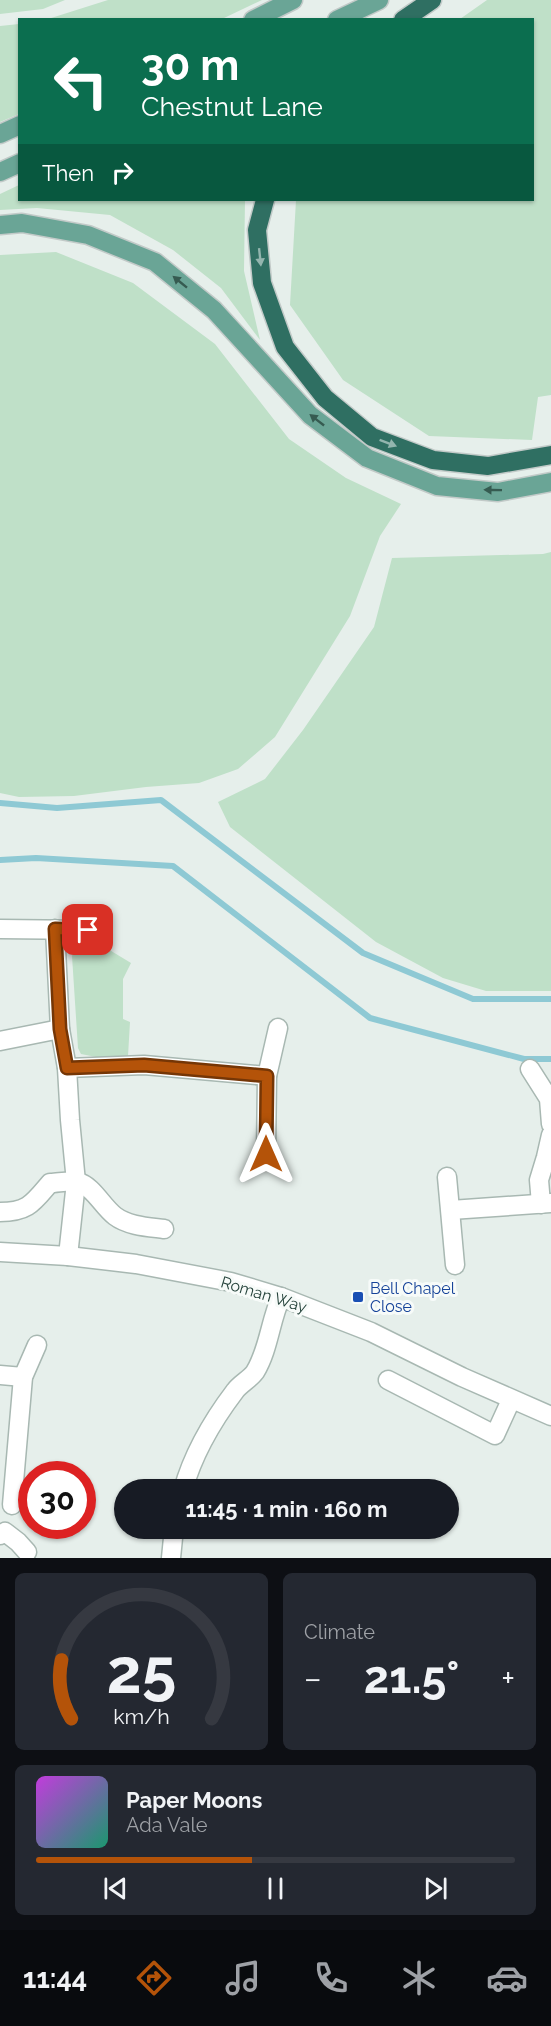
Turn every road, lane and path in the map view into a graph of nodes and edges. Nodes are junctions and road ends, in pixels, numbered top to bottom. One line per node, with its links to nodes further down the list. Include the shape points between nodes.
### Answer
1 (293, 0): 4 (main road)
2 (379, 0): 5 (main road)
3 (432, 0): 6 (highway)
4 (257, 18)
5 (341, 18)
6 (406, 18)
7 (18, 126): 8 (main road)
8 (0, 134)
9 (18, 164): 10 (main road)
10 (0, 172)
11 (265, 201): 13 (highway, one-way to 13, via 257,230 262,284 285,347 325,398 372,437 433,460 488,466)
12 (0, 225): 14 (main road, one-way to 12, via 498,492 437,486 367,458 310,415 214,310 155,262 88,235 22,224)
13 (551, 455)
14 (551, 482)
15 (0, 929): 16 (street)
16 (55, 929): 17 (street); 19 (street)
17 (88, 930)
18 (278, 1028): 23 (street)
19 (60, 1029): 20 (street); 21 (street)
20 (0, 1041)
21 (67, 1068): 23 (street, via 144,1065); 28 (street)
22 (530, 1069): 24 (street, via 549,1099)
23 (267, 1076): 26 (street)
24 (551, 1124)
25 (551, 1135): 29 (street, via 539,1180)
26 (266, 1154)
27 (447, 1177): 30 (street)
28 (76, 1182): 31 (street, via 50,1183 29,1206 16,1212); 32 (street, via 89,1187 117,1218); 34 (street)
29 (546, 1203): 30 (street)
30 (451, 1210): 35 (street)
31 (0, 1212)
32 (164, 1229)
33 (0, 1252): 34 (street, Roman Way)
34 (69, 1256): 36 (street, Roman Way, via 231,1282)
35 (455, 1265)
36 (281, 1297): 41 (street, Roman Way, via 371,1332); 43 (street, via 255,1373 236,1388 216,1418)
37 (37, 1346): 39 (street)
38 (0, 1376): 39 (street)
39 (23, 1377): 44 (street)
40 (388, 1380): 41 (street, via 495,1435)
41 (511, 1400): 42 (street, Roman Way)
42 (551, 1416)
43 (187, 1479)
44 (12, 1505)
45 (0, 1535): 47 (street, via 5,1532)
46 (173, 1539): 48 (street)
47 (27, 1552)
48 (171, 1558)

